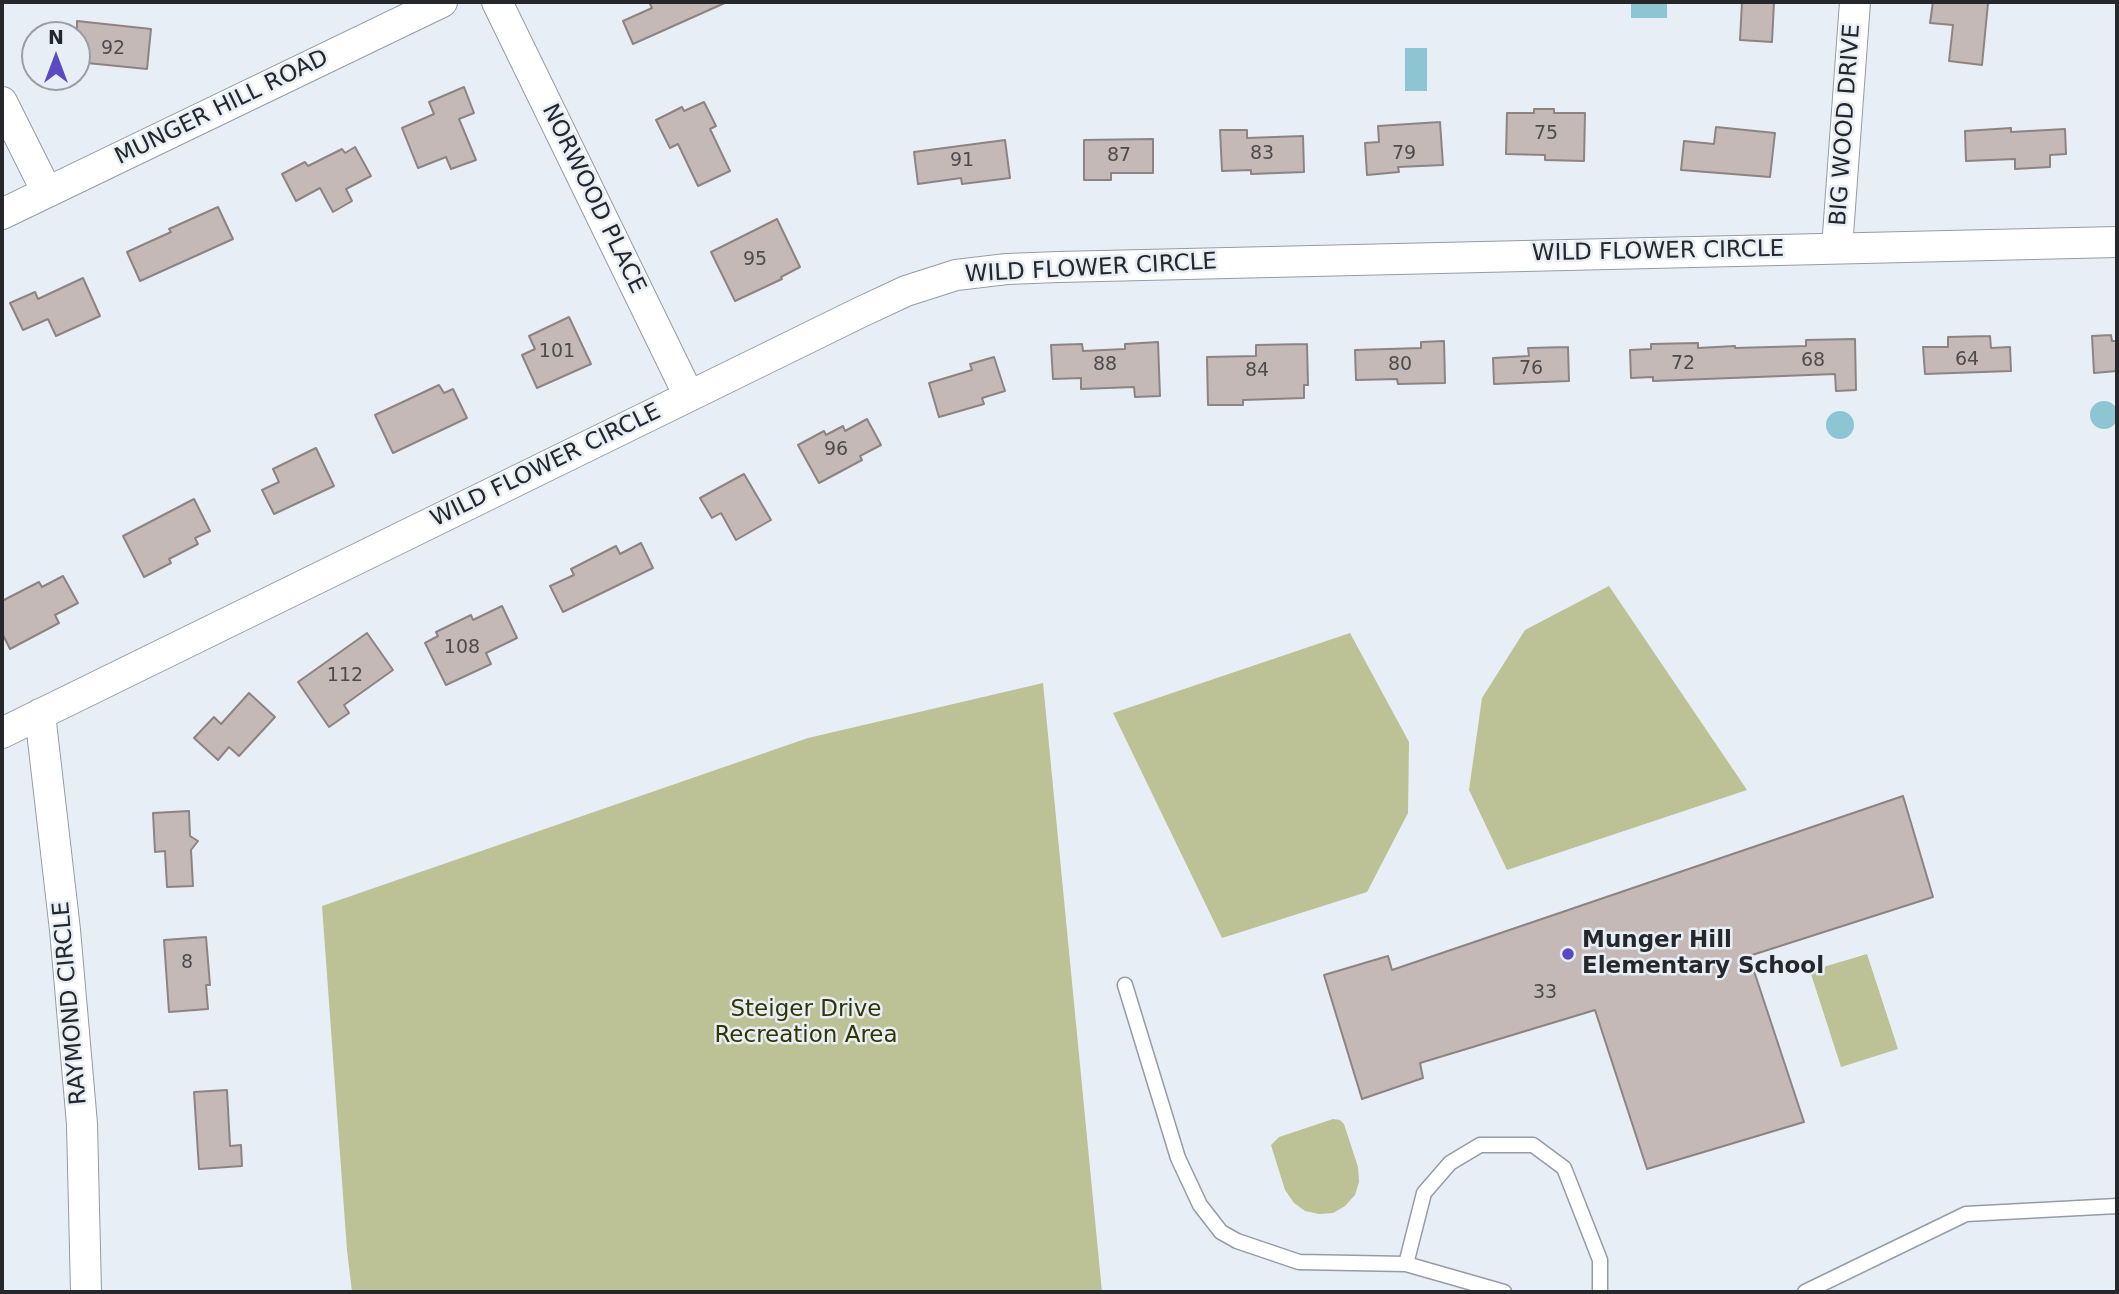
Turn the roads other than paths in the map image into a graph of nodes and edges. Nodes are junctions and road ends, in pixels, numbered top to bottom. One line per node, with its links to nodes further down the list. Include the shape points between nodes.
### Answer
1 (442, 2): 5 (street, MUNGER HILL ROAD)
2 (497, 2): 9 (street, NORWOOD PLACE)
3 (1855, 2): 8 (street, BIG WOOD DRIVE)
4 (2, 102): 5 (street)
5 (47, 192): 6 (street, MUNGER HILL ROAD)
6 (2, 214)
7 (2117, 242): 8 (street, WILD FLOWER CIRCLE)
8 (1837, 248): 9 (street, WILD FLOWER CIRCLE, via 1059,267 956,275 906,291)
9 (689, 396): 10 (street, WILD FLOWER CIRCLE)
10 (40, 714): 11 (street, WILD FLOWER CIRCLE); 15 (street, RAYMOND CIRCLE, via 82,1124)
11 (2, 733)
12 (1125, 985): 14 (lane, via 1178,1158 1200,1205 1221,1232 1299,1262)
13 (2117, 1206): 18 (lane, via 1966,1214)
14 (1406, 1264): 16 (lane); 17 (lane, via 1424,1193 1450,1163 1480,1145 1532,1145 1564,1168 1600,1260)
15 (86, 1292)
16 (1504, 1292)
17 (1601, 1292)
18 (1805, 1292)

